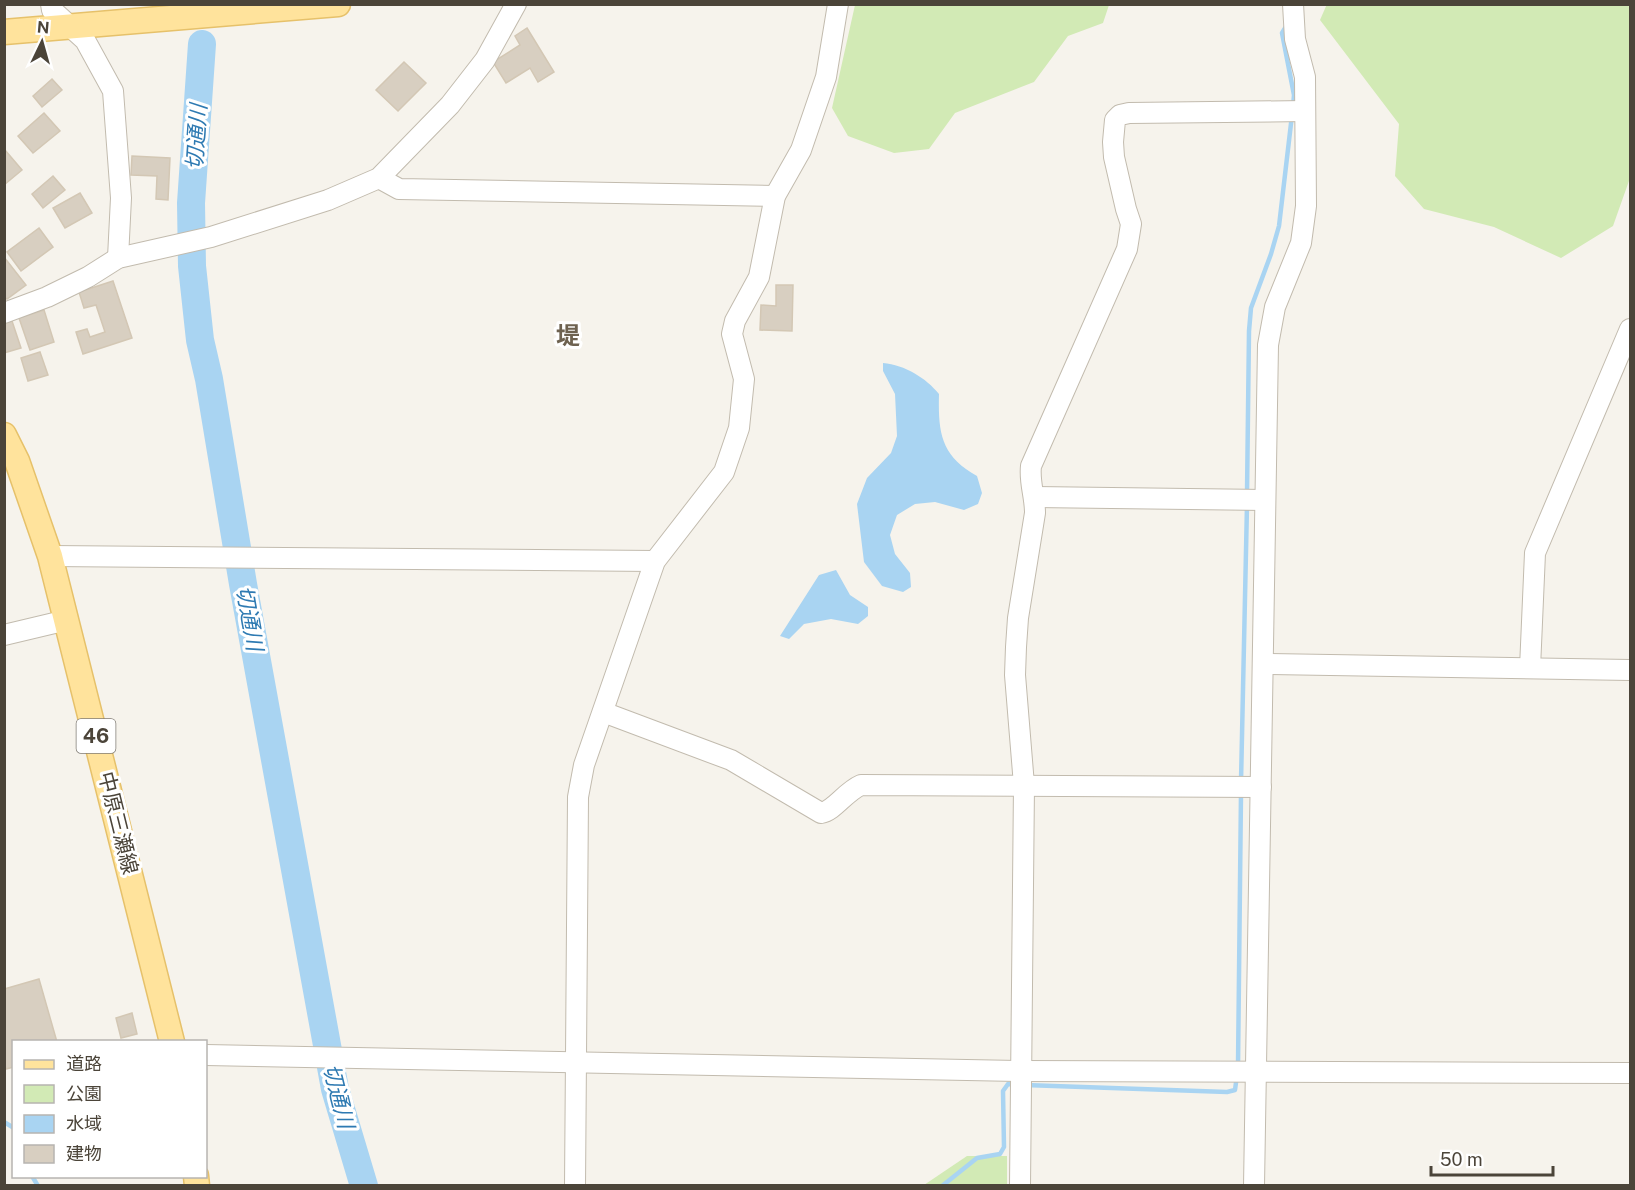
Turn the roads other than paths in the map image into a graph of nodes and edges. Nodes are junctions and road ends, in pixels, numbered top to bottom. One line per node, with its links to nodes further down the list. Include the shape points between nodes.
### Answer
1 (51, 4): 7 (street, via 52,10)
2 (338, 4): 6 (main road)
3 (516, 4): 10 (street, via 484,60 450,105)
4 (838, 4): 11 (street, via 826,77 801,150)
5 (1293, 4): 9 (street, via 1295,39 1305,76)
6 (222, 9): 7 (main road)
7 (71, 26): 8 (main road); 12 (street, via 86,40 113,92 121,198)
8 (4, 32)
9 (1305, 111): 16 (street, via 1129,112 1115,120 1114,157 1131,224 1127,249 1031,466 1029,480); 17 (street, via 1304,225 1301,243 1275,307 1268,345)
10 (379, 178): 11 (street, via 399,189); 12 (street, via 328,200 211,237)
11 (775, 196): 19 (street, via 759,277 732,334 744,379 739,428 724,472)
12 (118, 258): 13 (street, via 47,297)
13 (4, 313)
14 (1630, 329): 23 (street, via 1535,553)
15 (4, 435): 18 (main road, 中原三瀬線 / 46)
16 (1035, 497): 17 (street); 26 (street, via 1016,647)
17 (1265, 500): 22 (street)
18 (50, 556): 19 (street); 20 (main road, 中原三瀬線 / 46)
19 (655, 561): 25 (street)
20 (67, 620): 21 (street); 28 (main road, 中原三瀬線 / 46)
21 (4, 635)
22 (1263, 664): 23 (street); 27 (street)
23 (1530, 668): 24 (street)
24 (1630, 670)
25 (603, 712): 26 (street, via 731,760 820,813 828,812 850,790 861,785); 30 (street, via 584,765 578,797)
26 (1024, 785): 27 (street); 31 (street)
27 (1261, 787): 32 (street)
28 (172, 1040)
29 (207, 1055): 30 (street)
30 (577, 1061): 31 (street); 34 (street)
31 (1020, 1071): 32 (street); 35 (street)
32 (1256, 1072): 33 (street); 36 (street)
33 (1630, 1073)
34 (575, 1185)
35 (1020, 1185)
36 (1254, 1185)

